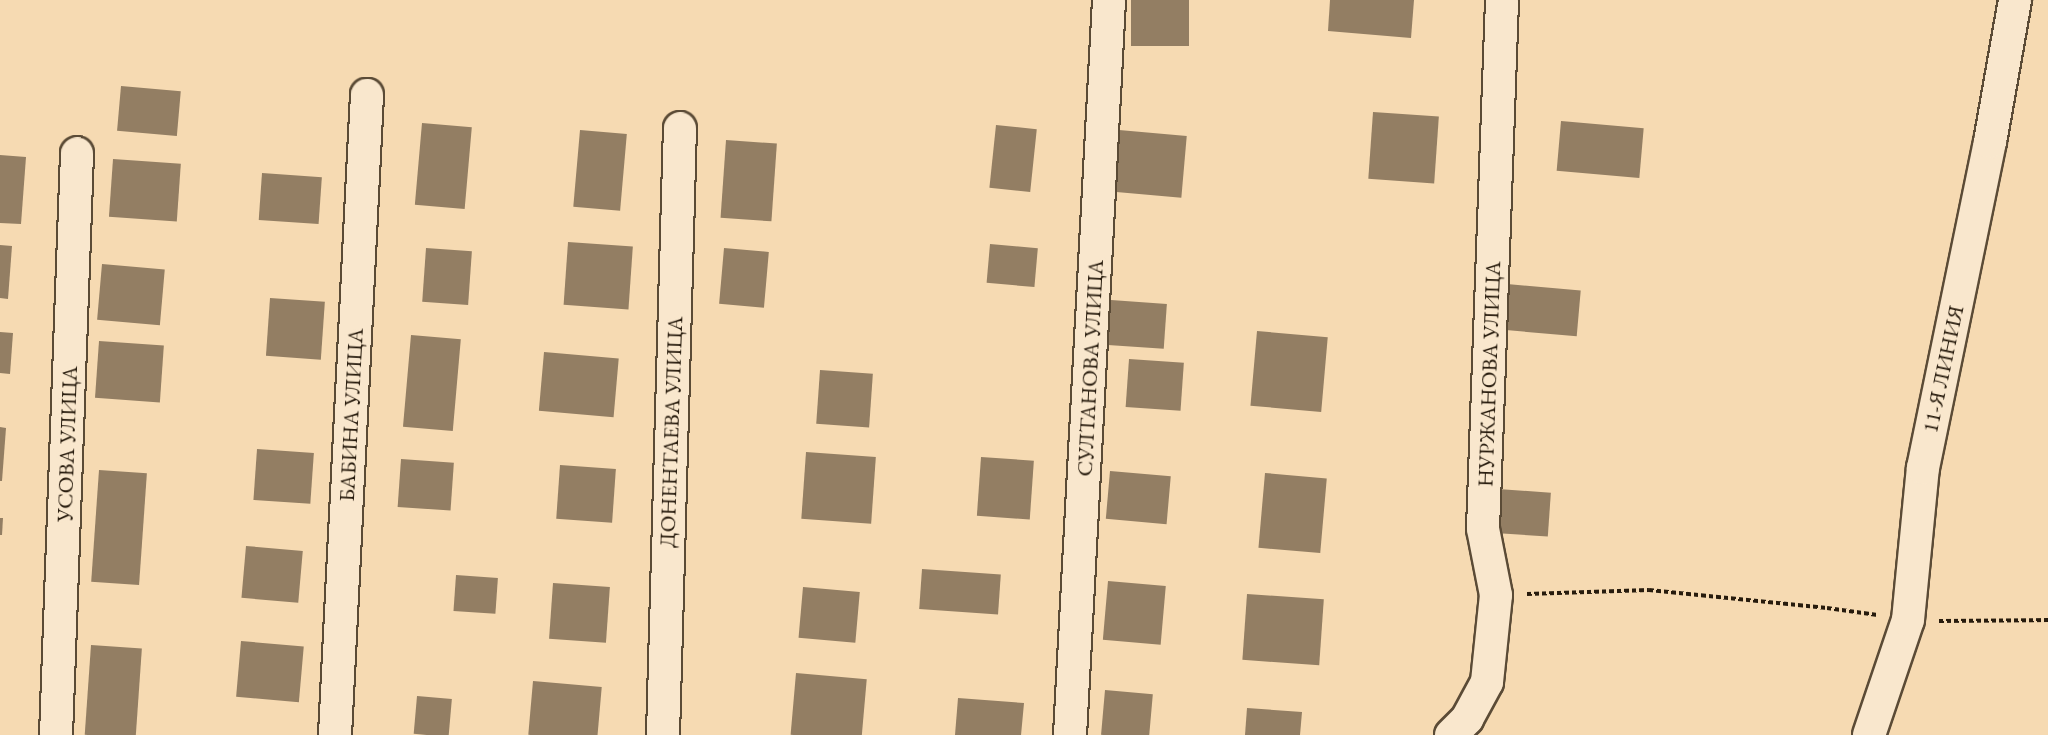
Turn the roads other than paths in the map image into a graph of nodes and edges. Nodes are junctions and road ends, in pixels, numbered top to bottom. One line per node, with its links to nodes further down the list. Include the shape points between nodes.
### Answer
1 (1109, 0): 10 (street, СУЛТАНОВА УЛИЦА)
2 (1502, 0): 11 (street, НУРЖАНОВА УЛИЦА, via 1483,529 1496,595 1487,682 1467,719)
3 (2015, 0): 12 (street, 11-Я ЛИНИЯ, via 1923,468 1908,620)
4 (367, 95): 8 (street, БАБИНА УЛИЦА)
5 (680, 128): 9 (street, ДОНЕНТАЕВА УЛИЦА)
6 (77, 153): 7 (street, УСОВА УЛИЦА)
7 (56, 735)
8 (335, 735)
9 (663, 735)
10 (1070, 735)
11 (1451, 735)
12 (1869, 735)

